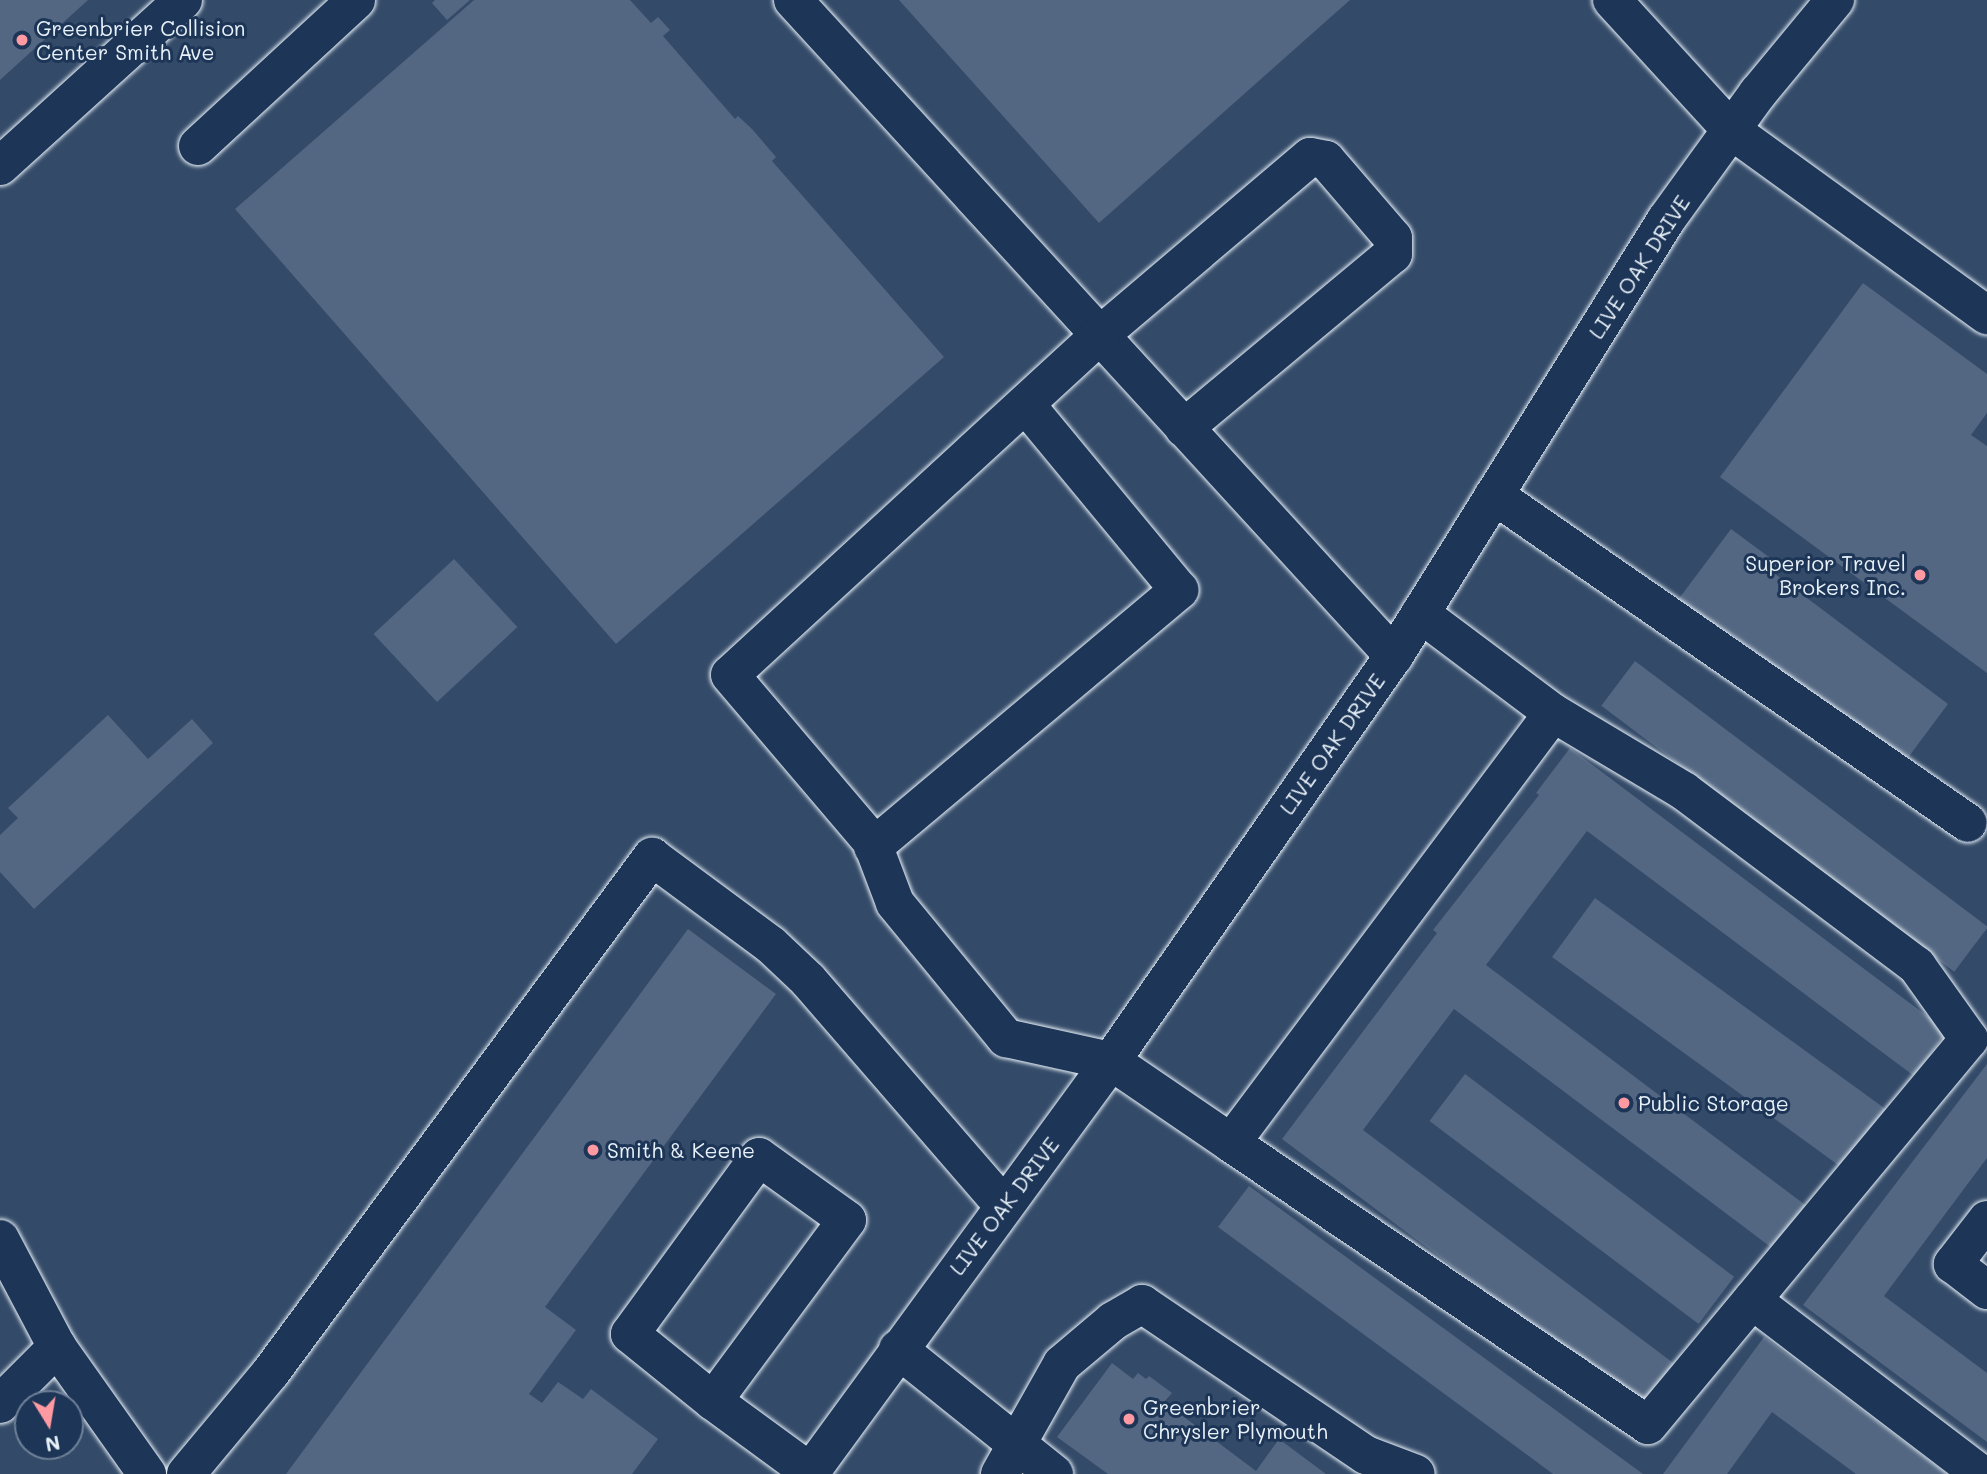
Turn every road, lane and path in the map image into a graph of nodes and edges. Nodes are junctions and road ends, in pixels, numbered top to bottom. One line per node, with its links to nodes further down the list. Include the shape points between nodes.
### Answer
1 (183, 0): 8 (street)
2 (356, 0): 7 (street)
3 (793, 0): 10 (street)
4 (1612, 0): 6 (street)
5 (1835, 0): 6 (street, LIVE OAK DRIVE)
6 (1731, 130): 9 (street); 13 (street, LIVE OAK DRIVE, via 1666,220)
7 (198, 146)
8 (0, 166)
9 (1987, 315)
10 (1100, 335): 11 (street); 12 (street); 12 (street, via 1310,157 1326,160 1393,238 1393,254)
11 (1025, 404): 18 (street, via 730,675); 18 (street, via 1179,590)
12 (1184, 428): 15 (street)
13 (1494, 495): 14 (street, LIVE OAK DRIVE); 17 (street)
14 (1420, 613): 15 (street, LIVE OAK DRIVE); 16 (street)
15 (1394, 656): 19 (street, LIVE OAK DRIVE)
16 (1553, 713): 20 (street); 25 (street, via 1684,791 1917,966 1969,1039)
17 (1968, 823)
18 (873, 847): 19 (street, via 895,903 1006,1038)
19 (1111, 1061): 20 (street); 21 (street, LIVE OAK DRIVE)
20 (1231, 1143): 25 (street, via 1648,1425)
21 (1004, 1206): 27 (street, LIVE OAK DRIVE); 33 (street, via 808,980 771,945 652,857 271,1372)
22 (1987, 1220): 24 (street, via 1953,1264)
23 (0, 1239): 26 (street)
24 (1987, 1290)
25 (1752, 1300): 36 (street)
26 (57, 1348): 29 (street); 32 (street)
27 (898, 1349): 30 (street); 31 (street, LIVE OAK DRIVE)
28 (713, 1401): 28 (street, via 630,1334 759,1157 847,1220); 31 (street)
29 (0, 1404)
30 (1008, 1458): 34 (street); 35 (street, via 1062,1364 1113,1321 1142,1304 1366,1455)
31 (810, 1473)
32 (147, 1474)
33 (186, 1474)
34 (1054, 1474)
35 (1416, 1474)
36 (1980, 1474)

